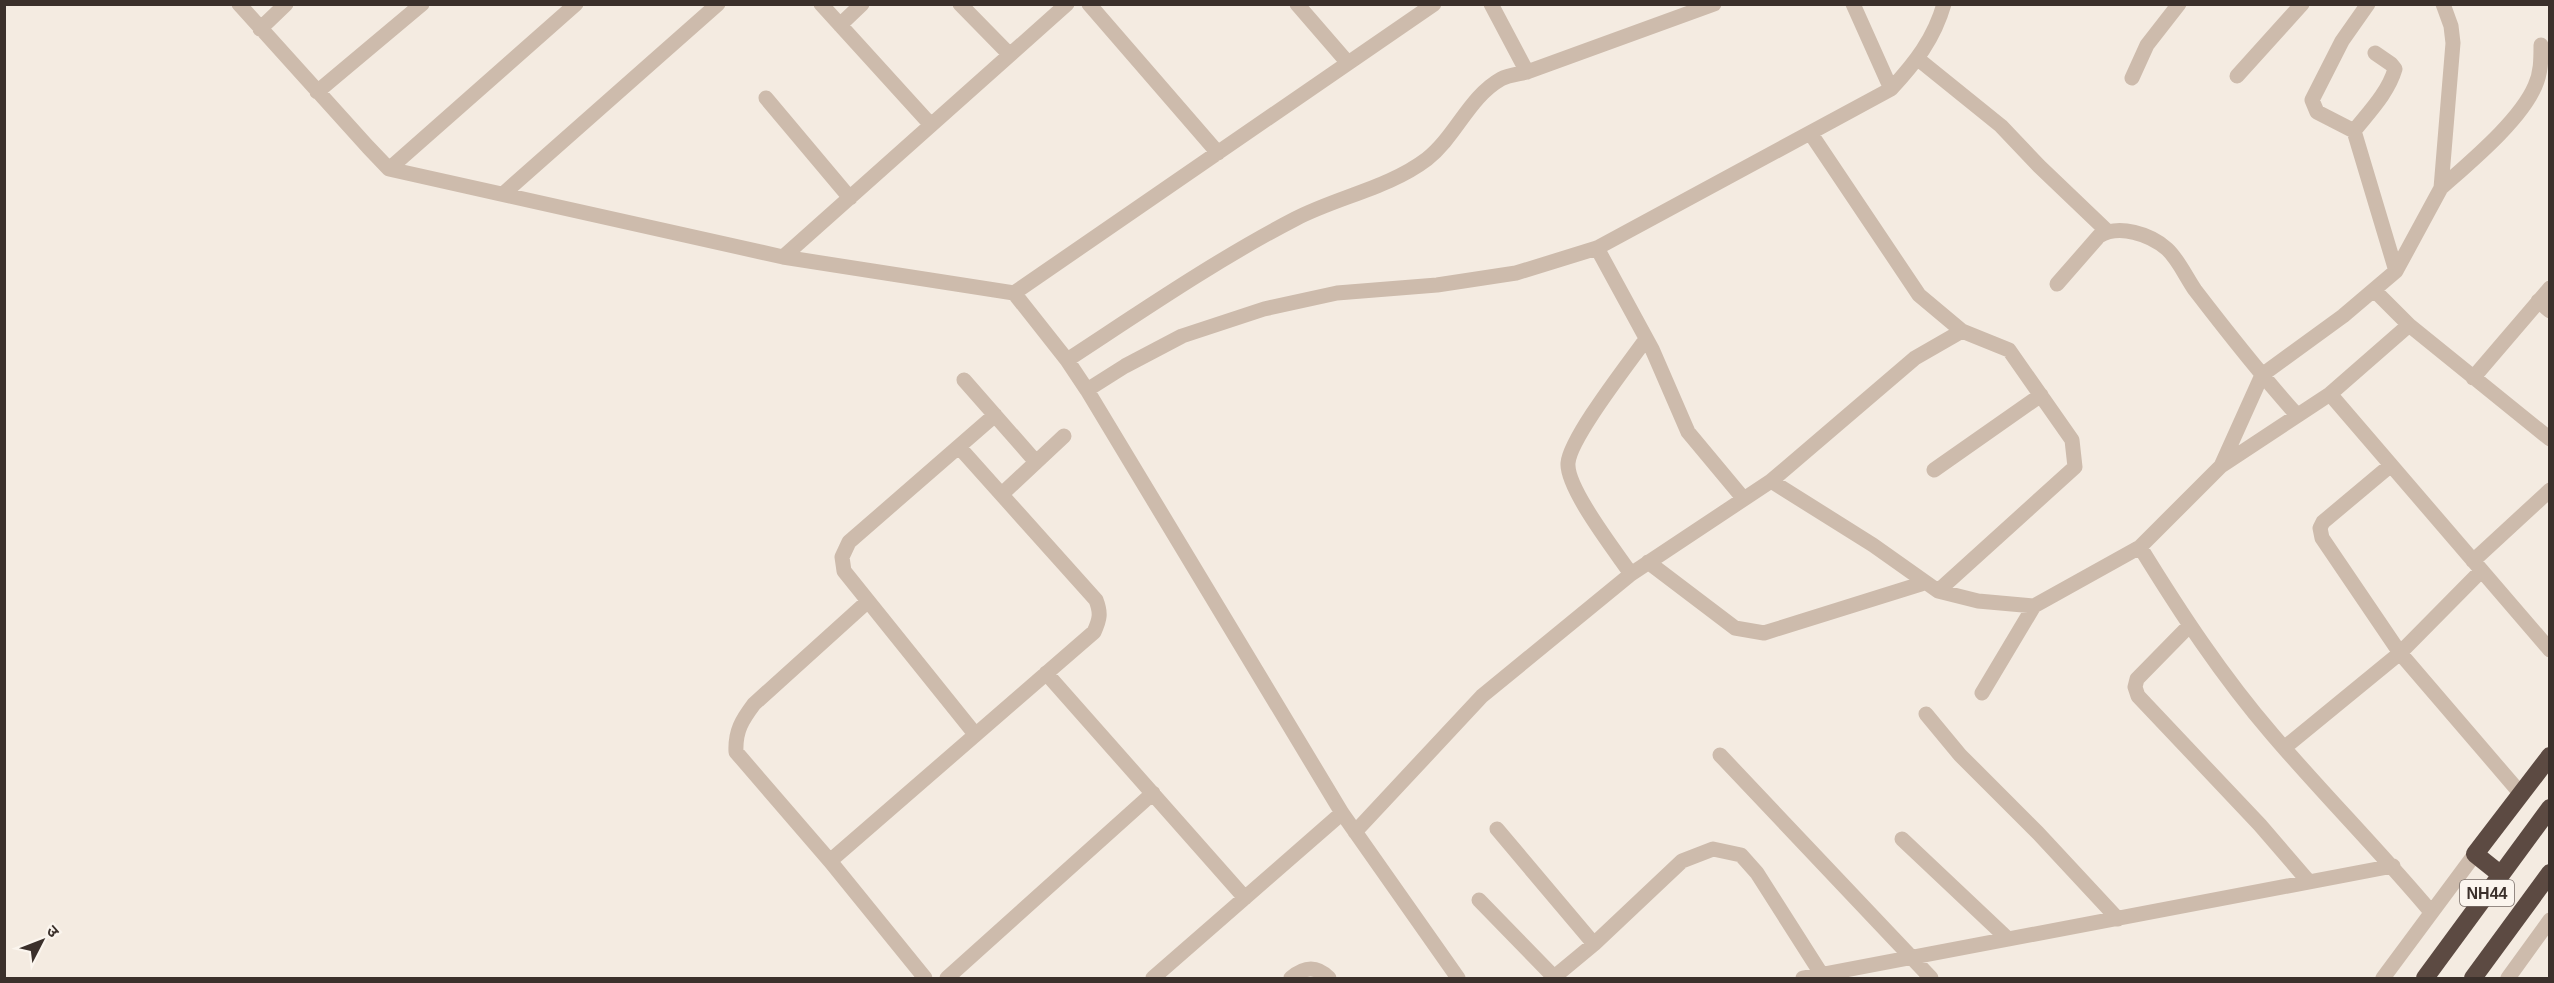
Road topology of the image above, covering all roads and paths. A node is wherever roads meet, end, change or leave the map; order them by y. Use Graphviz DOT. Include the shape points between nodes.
graph roads {
  1 [pos="238,4"];
  2 [pos="286,4"];
  3 [pos="422,4"];
  4 [pos="576,4"];
  5 [pos="718,4"];
  6 [pos="821,4"];
  7 [pos="862,4"];
  8 [pos="960,4"];
  9 [pos="1067,4"];
  10 [pos="1089,4"];
  11 [pos="1297,4"];
  12 [pos="1491,4"];
  13 [pos="1714,4"];
  14 [pos="1853,4"];
  15 [pos="1944,4"];
  16 [pos="2179,4"];
  17 [pos="2302,4"];
  18 [pos="2368,4"];
  19 [pos="2443,4"];
  20 [pos="1434,5"];
  21 [pos="840,25"];
  22 [pos="260,29"];
  23 [pos="2541,45"];
  24 [pos="2375,53"];
  25 [pos="1010,55"];
  26 [pos="1918,58"];
  27 [pos="1348,63"];
  28 [pos="1527,72"];
  29 [pos="2237,76"];
  30 [pos="2132,78"];
  31 [pos="1890,89"];
  32 [pos="317,92"];
  33 [pos="766,98"];
  34 [pos="932,125"];
  35 [pos="2354,131"];
  36 [pos="1811,134"];
  37 [pos="1218,153"];
  38 [pos="390,168"];
  39 [pos="2441,188"];
  40 [pos="503,194"];
  41 [pos="850,198"];
  42 [pos="2107,231"];
  43 [pos="1598,248"];
  44 [pos="783,257"];
  45 [pos="2396,271"];
  46 [pos="2057,284"];
  47 [pos="2550,288"];
  48 [pos="2374,290"];
  49 [pos="1014,293"];
  50 [pos="2544,306"];
  51 [pos="2409,325"];
  52 [pos="1962,331"];
  53 [pos="1646,339"];
  54 [pos="1067,360"];
  55 [pos="2262,375"];
  56 [pos="2473,378"];
  57 [pos="964,380"];
  58 [pos="1087,390"];
  59 [pos="2041,394"];
  60 [pos="2330,394"];
  61 [pos="995,415"];
  62 [pos="2297,415"];
  63 [pos="1064,436"];
  64 [pos="2550,439"];
  65 [pos="959,447"];
  66 [pos="1036,462"];
  67 [pos="2391,465"];
  68 [pos="2222,466"];
  69 [pos="1934,470"];
  70 [pos="1771,481"];
  71 [pos="2550,490"];
  72 [pos="1002,494"];
  73 [pos="1743,498"];
  74 [pos="2140,547"];
  75 [pos="1648,562"];
  76 [pos="2477,566"];
  77 [pos="1631,574"];
  78 [pos="1924,583"];
  79 [pos="1938,591"];
  80 [pos="867,602"];
  81 [pos="2034,606"];
  82 [pos="2189,626"];
  83 [pos="2550,650"];
  84 [pos="2400,653"];
  85 [pos="1046,673"];
  86 [pos="1982,693"];
  87 [pos="1926,714"];
  88 [pos="975,734"];
  89 [pos="2284,748"];
  90 [pos="1720,756"];
  91 [pos="2550,756"];
  92 [pos="1153,793"];
  93 [pos="2521,795"];
  94 [pos="2550,808"];
  95 [pos="1342,813"];
  96 [pos="1497,829"];
  97 [pos="1355,832"];
  98 [pos="1902,839"];
  99 [pos="2475,854"];
  100 [pos="830,861"];
  101 [pos="2392,866"];
  102 [pos="2550,873"];
  103 [pos="2500,874"];
  104 [pos="2309,882"];
  105 [pos="2543,895"];
  106 [pos="1245,898"];
  107 [pos="1479,900"];
  108 [pos="2431,912"];
  109 [pos="2118,919"];
  110 [pos="2550,920"];
  111 [pos="2008,939"];
  112 [pos="1594,944"];
  113 [pos="1913,957"];
  114 [pos="1822,975"];
  115 [pos="926,978"];
  116 [pos="947,978"];
  117 [pos="1153,978"];
  118 [pos="1291,978"];
  119 [pos="1329,978"];
  120 [pos="1458,978"];
  121 [pos="1554,978"];
  122 [pos="1803,978"];
  123 [pos="1931,978"];
  124 [pos="2383,978"];
  125 [pos="2426,978"];
  126 [pos="2473,978"];
  127 [pos="2508,978"];
  1 -- 22 [label="street"];
  2 -- 22 [label="street"];
  3 -- 32 [label="street"];
  4 -- 38 [label="street"];
  5 -- 40 [label="street"];
  6 -- 21 [label="street"];
  7 -- 21 [label="street"];
  8 -- 25 [label="street"];
  9 -- 25 [label="street"];
  10 -- 37 [label="street"];
  11 -- 27 [label="street"];
  12 -- 28 [label="street"];
  13 -- 28 [label="street"];
  14 -- 31 [label="street"];
  15 -- 26 [label="street" via="1938,24"];
  16 -- 30 [label="street" via="2147,45"];
  17 -- 29 [label="street"];
  18 -- 35 [label="street" via="2342,41 2312,100 2317,112"];
  19 -- 39 [label="street" via="2453,43"];
  20 -- 27 [label="street"];
  21 -- 34 [label="street"];
  22 -- 32 [label="street"];
  23 -- 39 [label="street" via="2541,69 2535,88 2502,131"];
  24 -- 35 [label="street" via="2395,69 2377,103"];
  25 -- 34 [label="street"];
  26 -- 31 [label="street"];
  26 -- 42 [label="street" via="2001,126"];
  27 -- 37 [label="street"];
  28 -- 54 [label="street" via="1502,79 1481,94 1453,133 1427,159 1242,246"];
  31 -- 36 [label="street"];
  32 -- 38 [label="street"];
  33 -- 41 [label="street"];
  34 -- 41 [label="street"];
  35 -- 45 [label="street"];
  36 -- 43 [label="street"];
  36 -- 52 [label="street" via="1919,295"];
  37 -- 49 [label="street"];
  38 -- 40 [label="street"];
  39 -- 45 [label="street"];
  40 -- 44 [label="street"];
  41 -- 44 [label="street"];
  42 -- 46 [label="street"];
  42 -- 55 [label="street" via="2151,237 2168,250"];
  43 -- 53 [label="street"];
  43 -- 58 [label="street" via="1516,273 1437,285 1337,293 1264,309 1182,336"];
  44 -- 49 [label="street"];
  45 -- 48 [label="street"];
  47 -- 50 [label="street"];
  48 -- 51 [label="street"];
  48 -- 55 [label="street"];
  49 -- 54 [label="street"];
  50 -- 56 [label="street"];
  51 -- 56 [label="street"];
  51 -- 60 [label="street"];
  52 -- 59 [label="street" via="2009,350"];
  52 -- 70 [label="street" via="1915,358"];
  53 -- 73 [label="street" via="1688,432"];
  53 -- 77 [label="street" via="1574,442 1568,464 1576,489"];
  54 -- 58 [label="street"];
  55 -- 62 [label="street"];
  55 -- 68 [label="street"];
  56 -- 64 [label="street"];
  57 -- 61 [label="street"];
  58 -- 95 [label="street"];
  59 -- 69 [label="street"];
  59 -- 79 [label="street" via="2072,440 2075,467"];
  60 -- 62 [label="street"];
  60 -- 67 [label="street"];
  61 -- 65 [label="street"];
  61 -- 66 [label="street"];
  62 -- 68 [label="street"];
  63 -- 66 [label="street"];
  65 -- 72 [label="street"];
  65 -- 80 [label="street" via="849,542 842,557 844,571"];
  66 -- 72 [label="street"];
  67 -- 76 [label="street"];
  67 -- 84 [label="street" via="2320,528 2326,546"];
  68 -- 74 [label="street"];
  70 -- 73 [label="street"];
  70 -- 78 [label="street" via="1873,545"];
  71 -- 76 [label="street"];
  72 -- 85 [label="street" via="1096,600 1101,612 1094,632"];
  73 -- 75 [label="street"];
  74 -- 81 [label="street"];
  74 -- 82 [label="street"];
  75 -- 77 [label="street"];
  75 -- 78 [label="street" via="1726,623 1749,632 1764,633"];
  76 -- 83 [label="street"];
  76 -- 84 [label="street"];
  77 -- 97 [label="street" via="1482,696"];
  78 -- 79 [label="street"];
  79 -- 81 [label="street" via="1978,601"];
  80 -- 88 [label="street"];
  80 -- 100 [label="street" via="754,704 739,724 735,737 736,752"];
  81 -- 86 [label="street"];
  82 -- 89 [label="street"];
  82 -- 104 [label="street" via="2137,679 2138,696"];
  84 -- 89 [label="street"];
  84 -- 93 [label="street"];
  85 -- 88 [label="street"];
  85 -- 92 [label="street"];
  87 -- 109 [label="street"];
  88 -- 100 [label="street"];
  89 -- 101 [label="street"];
  90 -- 113 [label="street"];
  91 -- 93 [label="highway"];
  92 -- 106 [label="street"];
  92 -- 116 [label="street"];
  93 -- 99 [label="highway"];
  94 -- 103 [label="highway, NH44"];
  95 -- 97 [label="street"];
  95 -- 106 [label="street"];
  96 -- 112 [label="street"];
  97 -- 120 [label="street"];
  98 -- 111 [label="street"];
  99 -- 103 [label="highway"];
  99 -- 108 [label="street"];
  100 -- 115 [label="street"];
  101 -- 104 [label="street"];
  101 -- 108 [label="street"];
  102 -- 105 [label="highway, NH44"];
  103 -- 125 [label="highway, NH44"];
  104 -- 109 [label="street"];
  105 -- 126 [label="highway, NH44"];
  106 -- 117 [label="street"];
  107 -- 121 [label="street"];
  108 -- 124 [label="street"];
  109 -- 111 [label="street"];
  110 -- 127 [label="street"];
  111 -- 113 [label="street"];
  112 -- 114 [label="street" via="1682,861 1713,849 1741,855 1757,873"];
  112 -- 121 [label="street"];
  113 -- 114 [label="street"];
  113 -- 123 [label="street"];
  114 -- 122 [label="street"];
  118 -- 119 [label="street" via="1312,968"];
}
